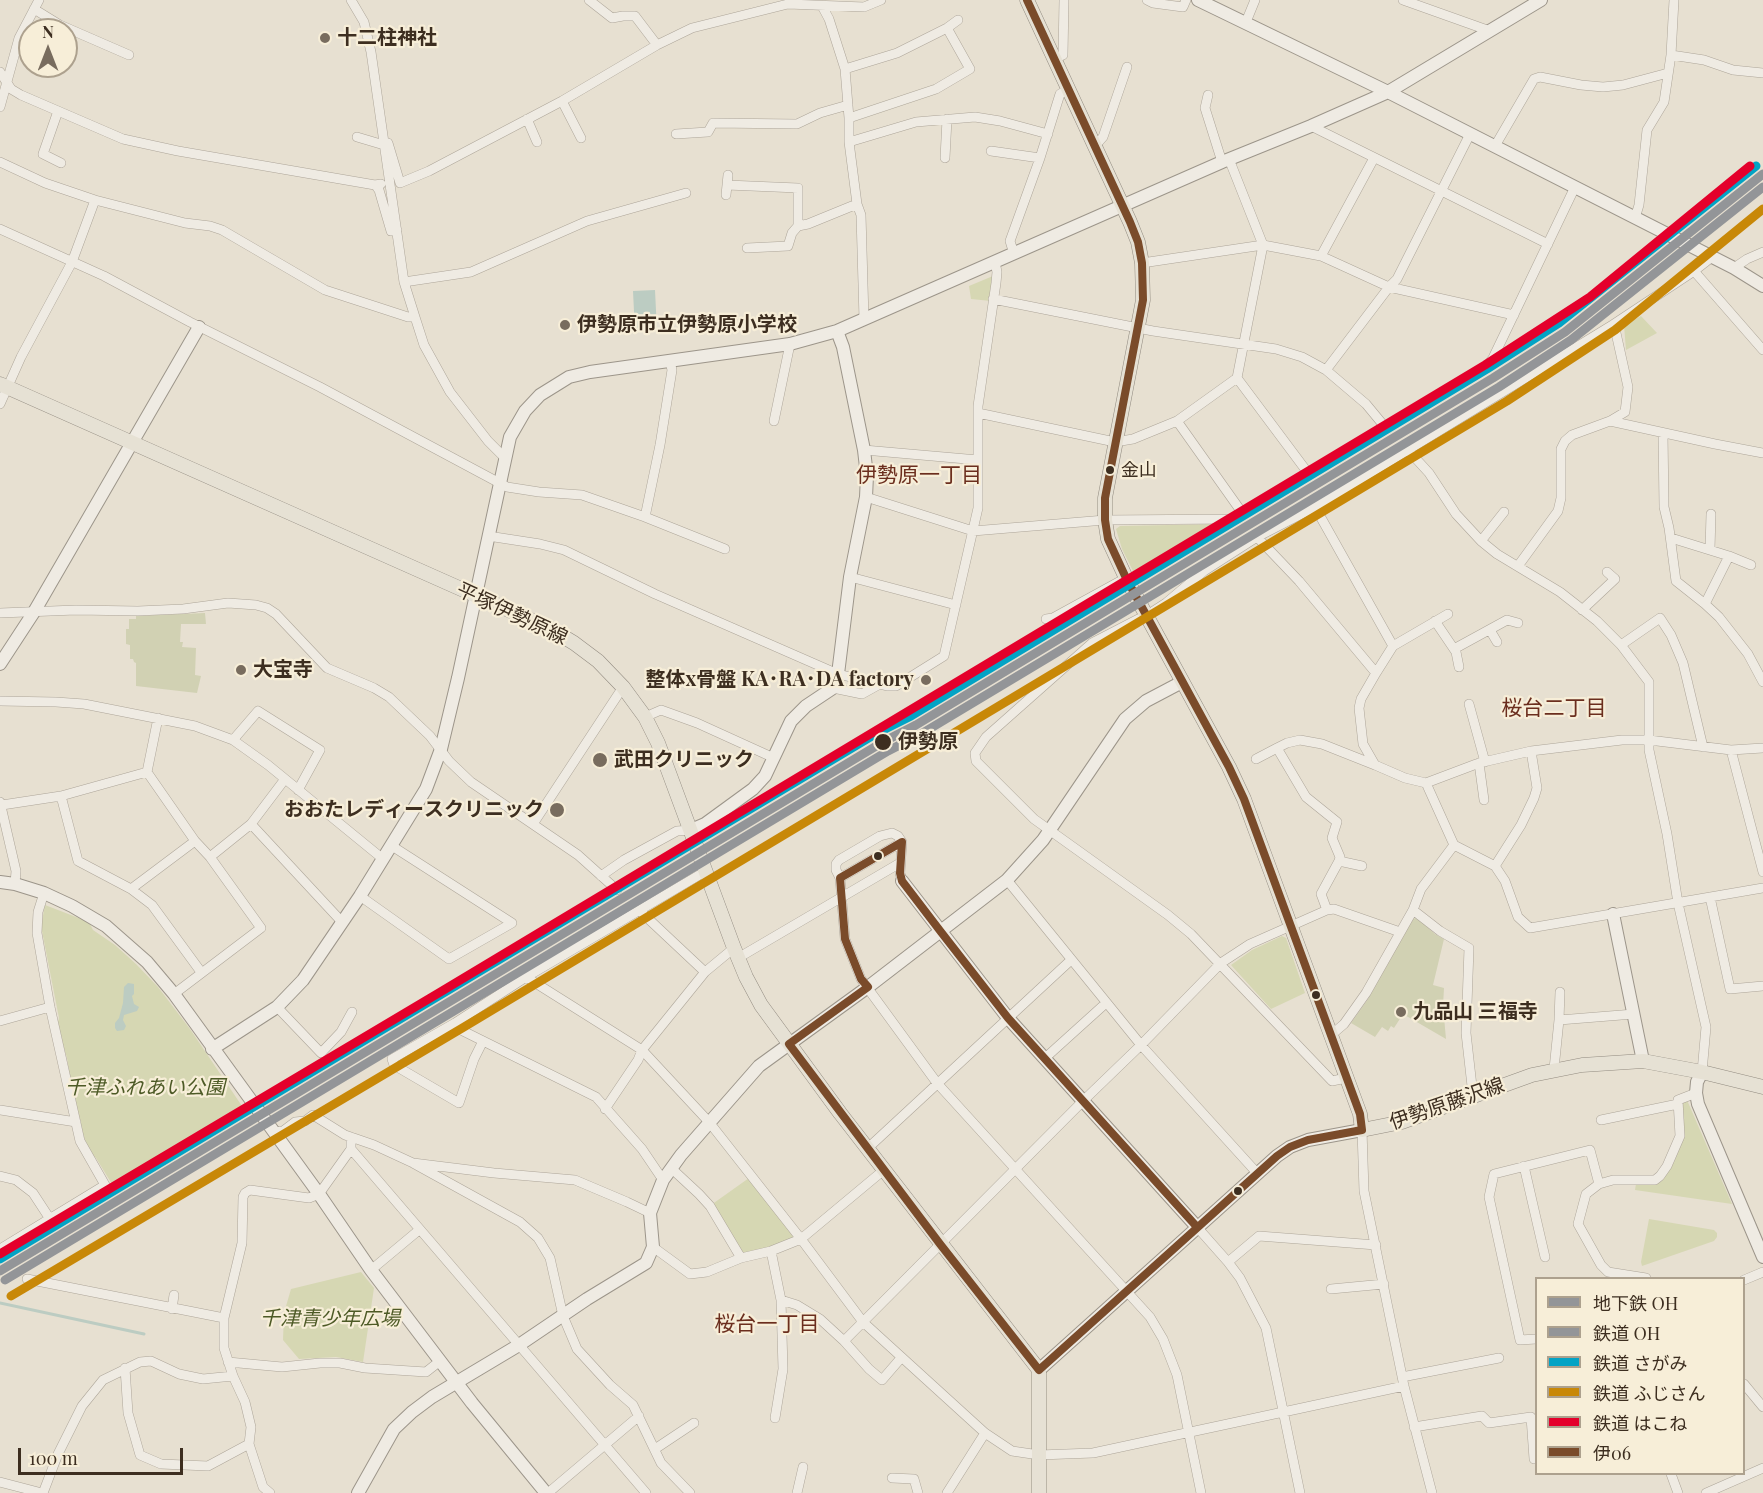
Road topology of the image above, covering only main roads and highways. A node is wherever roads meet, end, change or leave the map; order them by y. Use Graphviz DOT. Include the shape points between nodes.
graph roads {
  1 [pos="1027,0"];
  2 [pos="3,386"];
  3 [pos="1763,1087"];
  4 [pos="1039,1493"];
  1 -- 3 [label="main road, 伊勢原藤沢線" via="1138,242 1142,263 1143,300 1104,498 1108,539 1244,799 1360,1114 1362,1130 1402,1122 1554,1069 1604,1062 1643,1061"];
  2 -- 4 [label="main road, 平塚伊勢原線" via="549,628 598,661 623,687 658,743 736,953 761,1005 1039,1370"];
}
